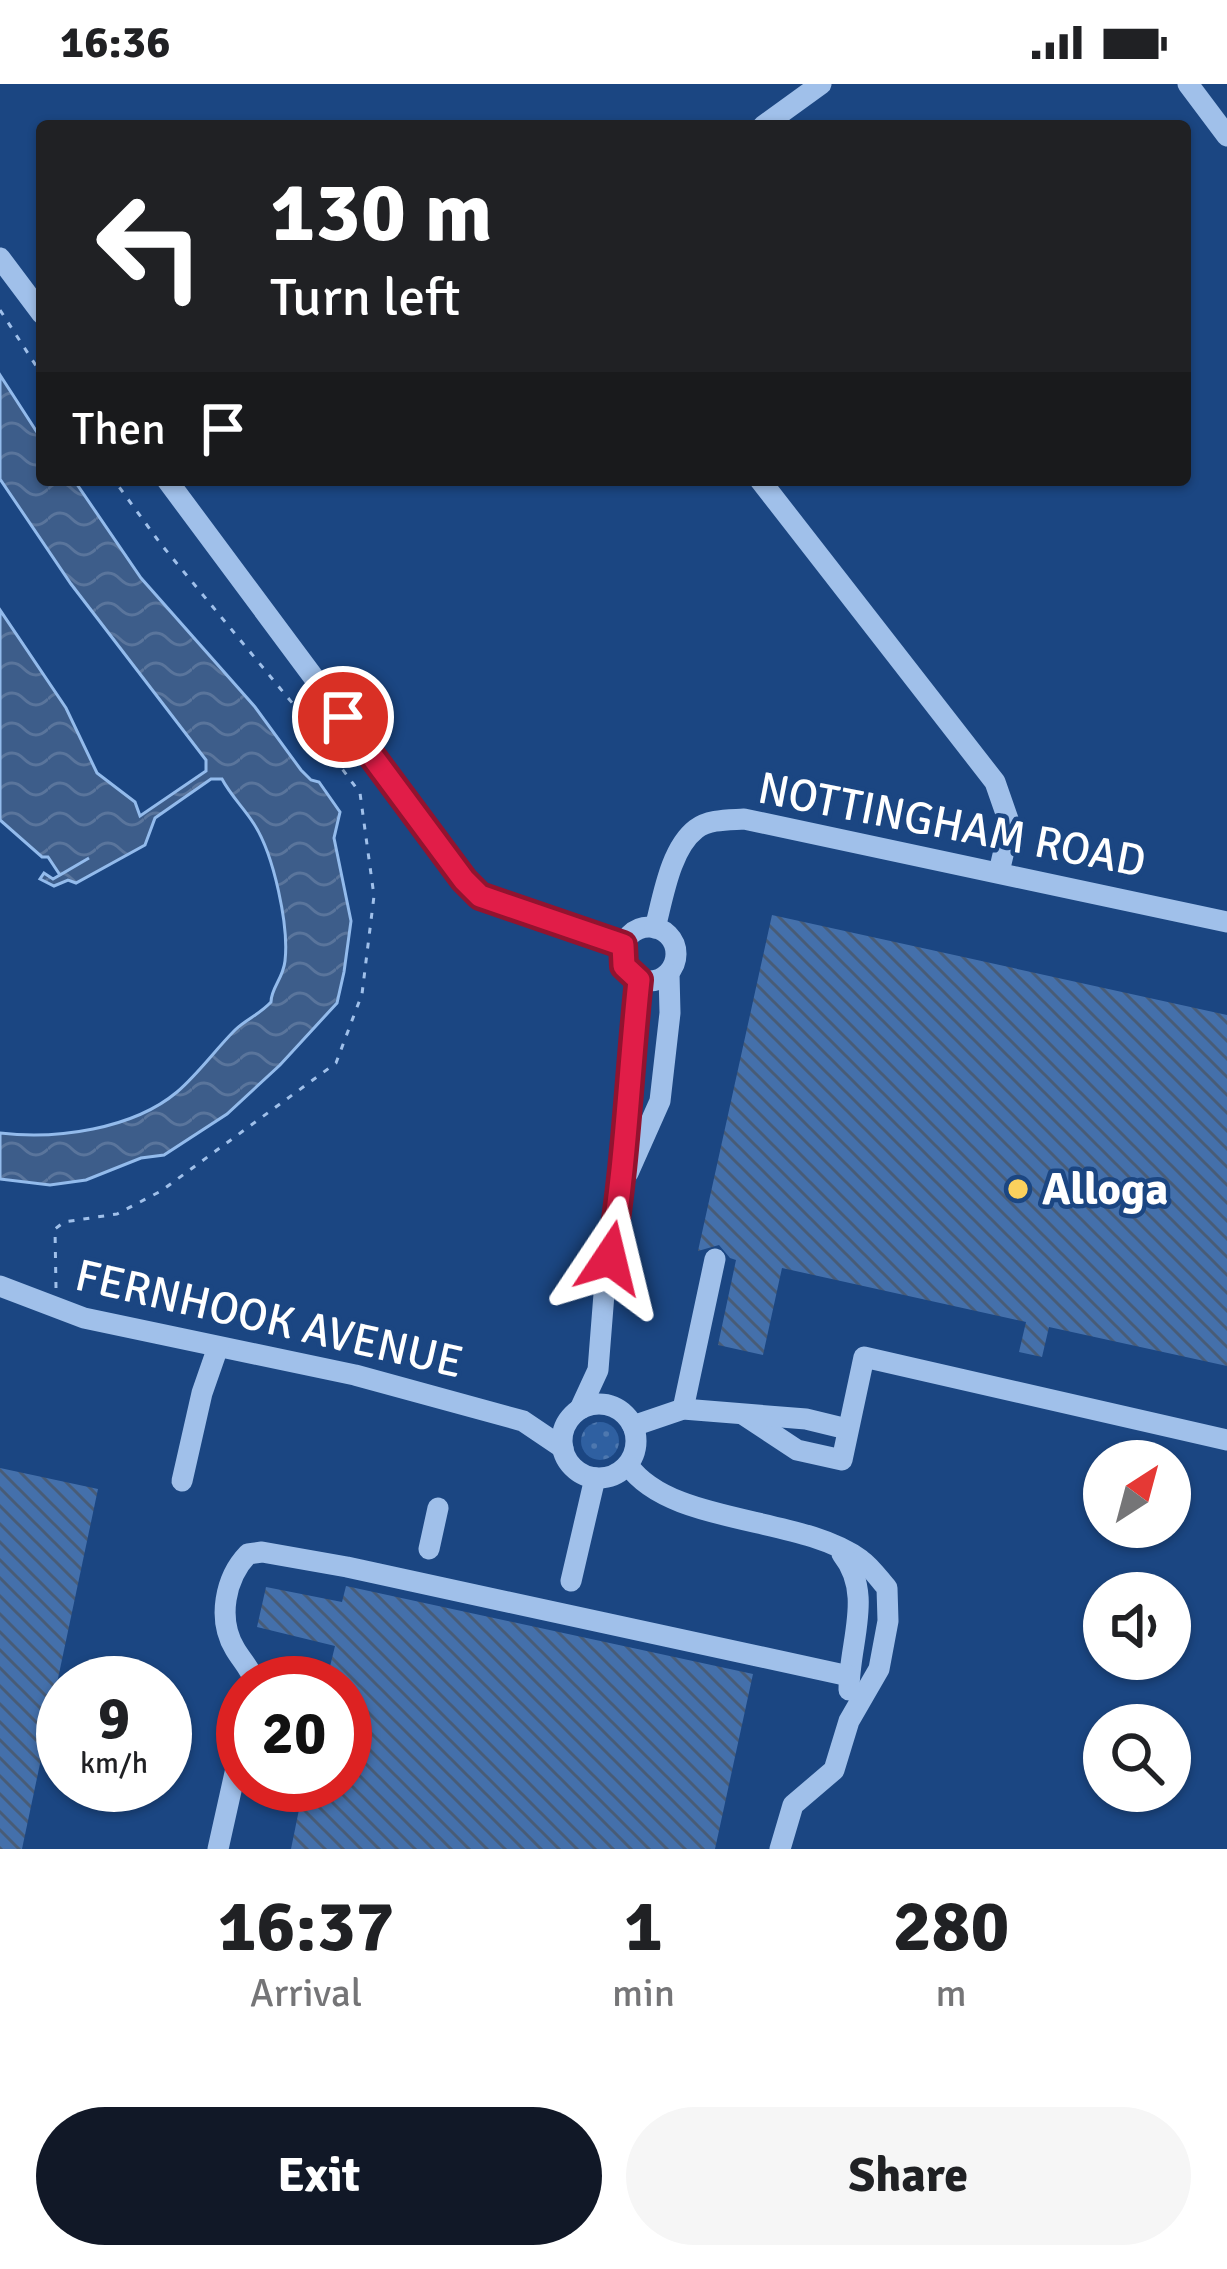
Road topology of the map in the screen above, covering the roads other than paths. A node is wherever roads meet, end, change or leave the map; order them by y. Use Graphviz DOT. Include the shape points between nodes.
graph roads {
  1 [pos="821,84"];
  2 [pos="1188,84"];
  3 [pos="771,120"];
  4 [pos="1227,136"];
  5 [pos="0,258"];
  6 [pos="36,306"];
  7 [pos="171,486"];
  8 [pos="765,486"];
  9 [pos="999,872"];
  10 [pos="1227,922"];
  11 [pos="655,928"];
  12 [pos="623,945"];
  13 [pos="669,974"];
  14 [pos="639,980"];
  15 [pos="623,1185"];
  16 [pos="715,1259"];
  17 [pos="0,1286"];
  18 [pos="218,1347"];
  19 [pos="598,1370"];
  20 [pos="612,1406"];
  21 [pos="683,1409"];
  22 [pos="577,1412"];
  23 [pos="744,1415"];
  24 [pos="523,1421"];
  25 [pos="633,1426"];
  26 [pos="848,1429"];
  27 [pos="1227,1440"];
  28 [pos="563,1448"];
  29 [pos="628,1465"];
  30 [pos="595,1478"];
  31 [pos="182,1481"];
  32 [pos="438,1508"];
  33 [pos="838,1548"];
  34 [pos="429,1549"];
  35 [pos="571,1581"];
  36 [pos="241,1656"];
  37 [pos="849,1676"];
  38 [pos="849,1720"];
  39 [pos="226,1812"];
  40 [pos="218,1849"];
  41 [pos="780,1849"];
  1 -- 3 [label="street"];
  2 -- 4 [label="street"];
  5 -- 6 [label="street"];
  7 -- 12 [label="street" via="464,880 496,904"];
  8 -- 9 [label="street" via="995,782 1010,825"];
  9 -- 10 [label="street, NOTTINGHAM ROAD"];
  9 -- 11 [label="street, NOTTINGHAM ROAD" via="744,819 717,821 696,829 680,852"];
  11 -- 12 [label="street" via="636,930"];
  11 -- 13 [label="street" via="676,946"];
  12 -- 14 [label="street" via="624,966"];
  13 -- 14 [label="street"];
  13 -- 15 [label="street" via="659,1101"];
  14 -- 15 [label="street"];
  15 -- 19 [label="street"];
  16 -- 21 [label="street"];
  17 -- 18 [label="street, FERNHOOK AVENUE" via="59,1310"];
  18 -- 24 [label="street, FERNHOOK AVENUE"];
  18 -- 31 [label="street"];
  19 -- 20 [label="street"];
  19 -- 22 [label="street"];
  20 -- 22 [label="street"];
  20 -- 25 [label="street"];
  21 -- 23 [label="street"];
  21 -- 25 [label="street"];
  22 -- 24 [label="street, FERNHOOK AVENUE"];
  22 -- 28 [label="street"];
  23 -- 26 [label="street"];
  23 -- 26 [label="street" via="797,1450 842,1460"];
  24 -- 28 [label="street, FERNHOOK AVENUE"];
  25 -- 29 [label="street" via="637,1442"];
  26 -- 27 [label="street" via="864,1357"];
  28 -- 30 [label="street" via="574,1468"];
  29 -- 30 [label="street"];
  29 -- 33 [label="street" via="671,1498"];
  30 -- 35 [label="street"];
  32 -- 34 [label="street"];
  33 -- 37 [label="street" via="856,1572 860,1609"];
  33 -- 38 [label="street" via="861,1559 887,1588 879,1670"];
  36 -- 37 [label="street" via="226,1620 228,1586 248,1555 262,1552"];
  37 -- 38 [label="street"];
  38 -- 41 [label="street" via="834,1770 793,1805"];
  39 -- 40 [label="street"];
}
